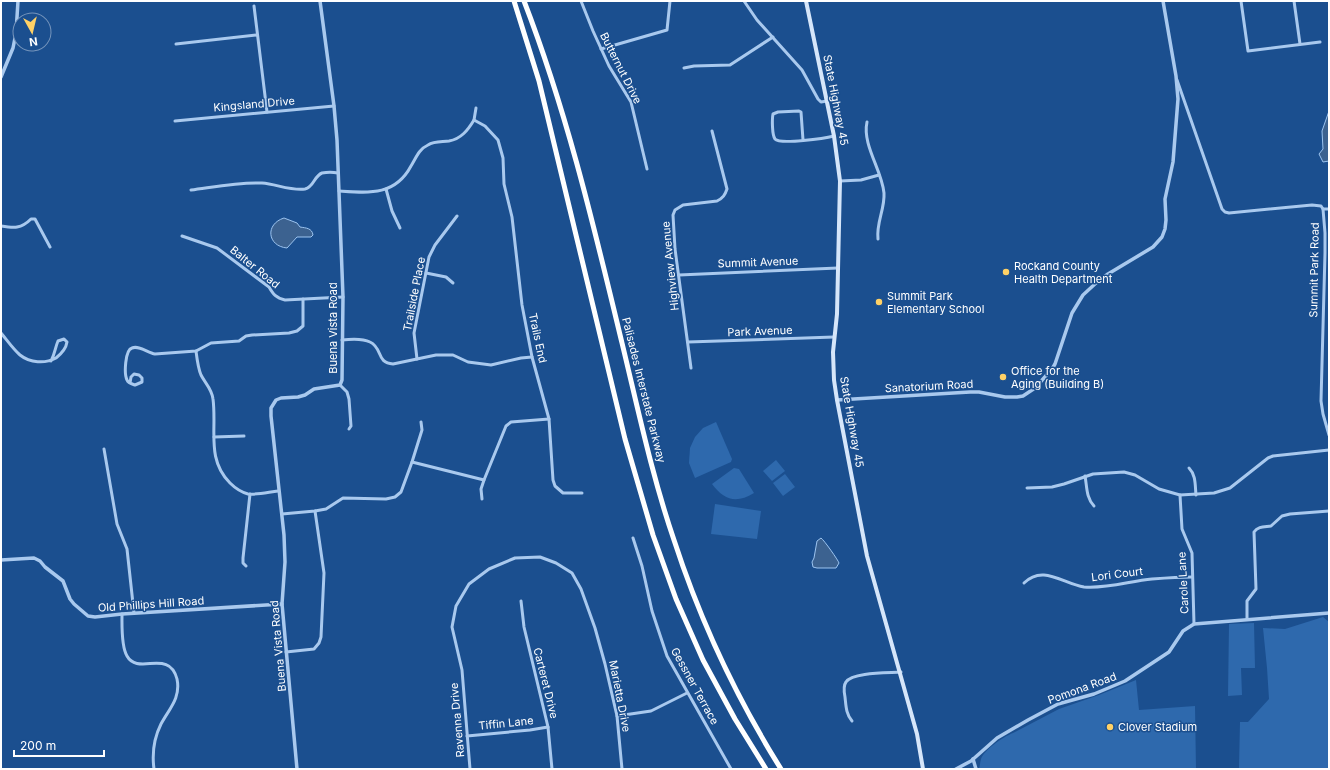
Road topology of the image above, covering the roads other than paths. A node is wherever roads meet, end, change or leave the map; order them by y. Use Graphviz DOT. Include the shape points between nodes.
graph roads {
  1 [pos="18,1"];
  2 [pos="320,1"];
  3 [pos="514,1"];
  4 [pos="524,1"];
  5 [pos="581,1"];
  6 [pos="670,1"];
  7 [pos="744,1"];
  8 [pos="806,1"];
  9 [pos="1163,1"];
  10 [pos="1242,1"];
  11 [pos="1294,1"];
  12 [pos="254,6"];
  13 [pos="256,36"];
  14 [pos="773,37"];
  15 [pos="1320,42"];
  16 [pos="176,44"];
  17 [pos="1300,44"];
  18 [pos="601,49"];
  19 [pos="684,68"];
  20 [pos="1176,76"];
  21 [pos="1,77"];
  22 [pos="827,101"];
  23 [pos="334,106"];
  24 [pos="476,108"];
  25 [pos="267,112"];
  26 [pos="474,120"];
  27 [pos="175,121"];
  28 [pos="867,122"];
  29 [pos="712,131"];
  30 [pos="834,136"];
  31 [pos="802,140"];
  32 [pos="647,169"];
  33 [pos="338,172"];
  34 [pos="879,174"];
  35 [pos="840,181"];
  36 [pos="191,190"];
  37 [pos="386,190"];
  38 [pos="339,191"];
  39 [pos="1329,208"];
  40 [pos="1323,209"];
  41 [pos="457,216"];
  42 [pos="1,226"];
  43 [pos="400,228"];
  44 [pos="182,236"];
  45 [pos="878,239"];
  46 [pos="50,247"];
  47 [pos="838,268"];
  48 [pos="426,273"];
  49 [pos="679,274"];
  50 [pos="453,283"];
  51 [pos="343,297"];
  52 [pos="303,299"];
  53 [pos="1,333"];
  54 [pos="834,337"];
  55 [pos="342,340"];
  56 [pos="688,342"];
  57 [pos="196,351"];
  58 [pos="532,357"];
  59 [pos="417,359"];
  60 [pos="51,360"];
  61 [pos="691,368"];
  62 [pos="130,383"];
  63 [pos="340,385"];
  64 [pos="837,400"];
  65 [pos="548,419"];
  66 [pos="421,422"];
  67 [pos="349,429"];
  68 [pos="1329,435"];
  69 [pos="244,436"];
  70 [pos="214,437"];
  71 [pos="104,449"];
  72 [pos="1329,450"];
  73 [pos="412,462"];
  74 [pos="1189,468"];
  75 [pos="1085,476"];
  76 [pos="484,480"];
  77 [pos="1027,488"];
  78 [pos="278,491"];
  79 [pos="582,493"];
  80 [pos="250,494"];
  81 [pos="1180,495"];
  82 [pos="1196,495"];
  83 [pos="482,499"];
  84 [pos="1094,506"];
  85 [pos="315,511"];
  86 [pos="1329,511"];
  87 [pos="282,514"];
  88 [pos="633,538"];
  89 [pos="1,560"];
  90 [pos="246,566"];
  91 [pos="1192,577"];
  92 [pos="1024,584"];
  93 [pos="521,601"];
  94 [pos="282,604"];
  95 [pos="134,613"];
  96 [pos="1329,613"];
  97 [pos="122,614"];
  98 [pos="1247,619"];
  99 [pos="1194,624"];
  100 [pos="286,652"];
  101 [pos="462,670"];
  102 [pos="901,672"];
  103 [pos="687,693"];
  104 [pos="617,716"];
  105 [pos="852,721"];
  106 [pos="548,727"];
  107 [pos="467,736"];
  108 [pos="973,759"];
  109 [pos="154,769"];
  110 [pos="297,769"];
  111 [pos="470,769"];
  112 [pos="552,769"];
  113 [pos="622,769"];
  114 [pos="731,769"];
  115 [pos="766,769"];
  116 [pos="781,769"];
  117 [pos="923,769"];
  118 [pos="956,769"];
  119 [pos="976,769"];
  1 -- 21 [label="street" via="13,48"];
  2 -- 23 [label="street, Buena Vista Road"];
  3 -- 115 [label="highway" via="539,81 627,450 652,535 703,660"];
  4 -- 116 [label="highway, Palisades Interstate Parkway" via="574,150 651,465 677,550 723,664"];
  5 -- 18 [label="street, Butternut Drive"];
  6 -- 18 [label="street" via="667,30"];
  7 -- 14 [label="street" via="754,17"];
  8 -- 22 [label="main road, State Highway 45"];
  9 -- 20 [label="street, Summit Park Road"];
  10 -- 17 [label="street" via="1248,51"];
  11 -- 17 [label="street"];
  12 -- 13 [label="street"];
  13 -- 16 [label="street"];
  13 -- 25 [label="street"];
  14 -- 19 [label="street" via="730,65"];
  14 -- 22 [label="street" via="802,70 820,102"];
  15 -- 17 [label="street"];
  18 -- 32 [label="street, Butternut Drive" via="619,85 631,102"];
  20 -- 40 [label="street, Summit Park Road" via="1225,212 1312,205 1321,206"];
  20 -- 64 [label="street, Sanatorium Road" via="1178,99 1174,162 1165,199 1166,229 1153,247 1103,278 1083,295 1072,313 1052,369 1035,388 1016,398 970,392"];
  22 -- 30 [label="main road, State Highway 45"];
  23 -- 25 [label="street, Kingsland Drive"];
  23 -- 33 [label="street, Buena Vista Road"];
  24 -- 26 [label="street"];
  25 -- 27 [label="street, Kingsland Drive"];
  26 -- 37 [label="street" via="460,137 428,145 418,153 402,180"];
  26 -- 58 [label="street, Trails End" via="485,126 498,140 504,162 504,184 512,217 522,305"];
  28 -- 34 [label="street" via="866,137"];
  29 -- 49 [label="street, Highview Avenue" via="727,189 717,201 683,205 675,210 673,221"];
  30 -- 31 [label="street"];
  30 -- 35 [label="main road, State Highway 45"];
  31 -- 31 [label="street" via="776,140 773,114 801,112"];
  33 -- 36 [label="street" via="320,174 307,189 262,183"];
  33 -- 38 [label="street, Buena Vista Road"];
  34 -- 35 [label="street" via="861,180"];
  34 -- 45 [label="street" via="884,193"];
  35 -- 47 [label="main road, State Highway 45"];
  37 -- 38 [label="street"];
  37 -- 43 [label="street"];
  38 -- 51 [label="street, Buena Vista Road"];
  39 -- 40 [label="street"];
  40 -- 68 [label="street, Summit Park Road" via="1325,253 1320,384 1323,414"];
  41 -- 48 [label="street, Trailside Place" via="435,245 429,257"];
  42 -- 46 [label="street" via="17,228 35,219"];
  44 -- 52 [label="street, Balter Road" via="217,248 269,287 275,296 285,300"];
  47 -- 49 [label="street, Summit Avenue"];
  47 -- 54 [label="main road, State Highway 45"];
  48 -- 50 [label="street" via="446,277"];
  48 -- 59 [label="street, Trailside Place" via="414,333"];
  49 -- 56 [label="street, Highview Avenue"];
  51 -- 52 [label="street, Balter Road"];
  51 -- 55 [label="street, Buena Vista Road"];
  52 -- 57 [label="street" via="303,326 297,331 246,336 239,342 211,344"];
  53 -- 60 [label="street" via="20,355 39,362"];
  54 -- 56 [label="street, Park Avenue"];
  54 -- 64 [label="main road, State Highway 45" via="833,366"];
  55 -- 59 [label="street" via="358,339 372,343 377,347 383,361 388,364"];
  55 -- 63 [label="street, Buena Vista Road"];
  56 -- 61 [label="street, Highview Avenue"];
  57 -- 62 [label="street" via="156,354 132,348 126,356 127,380"];
  57 -- 70 [label="street" via="200,373 213,398"];
  58 -- 59 [label="street" via="491,365 468,362 453,355"];
  58 -- 65 [label="street, Trails End"];
  60 -- 60 [label="street" via="59,356 66,347 64,339 58,341 55,355"];
  63 -- 67 [label="street" via="347,392 349,399"];
  63 -- 78 [label="street, Buena Vista Road" via="322,387 298,397 281,398 276,400 271,408"];
  64 -- 102 [label="main road, State Highway 45" via="867,556"];
  65 -- 76 [label="street" via="510,422 506,426"];
  65 -- 79 [label="street, Trails End" via="555,486 563,493"];
  66 -- 73 [label="street" via="422,430"];
  69 -- 70 [label="street"];
  70 -- 80 [label="street" via="217,463 224,477 234,487"];
  71 -- 95 [label="street" via="117,524 127,548"];
  72 -- 82 [label="street" via="1273,456 1230,488"];
  73 -- 76 [label="street"];
  73 -- 85 [label="street" via="401,492 395,497 343,498 332,507"];
  74 -- 82 [label="street" via="1194,476"];
  75 -- 77 [label="street" via="1052,487"];
  75 -- 81 [label="street" via="1124,472"];
  75 -- 84 [label="street" via="1088,497"];
  76 -- 83 [label="street" via="481,489"];
  78 -- 80 [label="street"];
  78 -- 87 [label="street, Buena Vista Road"];
  80 -- 90 [label="street" via="243,558"];
  81 -- 82 [label="street"];
  81 -- 91 [label="street, Carole Lane" via="1182,529 1192,553"];
  85 -- 87 [label="street"];
  85 -- 100 [label="street" via="324,573 321,637 314,649"];
  86 -- 98 [label="street" via="1290,514 1282,516 1272,526 1256,529 1256,589 1247,602"];
  87 -- 94 [label="street, Buena Vista Road" via="285,548"];
  88 -- 103 [label="street, Gessner Terrace" via="662,642"];
  89 -- 97 [label="street, Old Phillips Hill Road" via="34,558 40,561 63,581 70,599 88,616"];
  91 -- 92 [label="street, Lori Court" via="1086,587 1040,575 1034,576"];
  91 -- 99 [label="street, Carole Lane"];
  93 -- 106 [label="street, Carteret Drive" via="524,628"];
  94 -- 95 [label="street, Old Phillips Hill Road"];
  94 -- 100 [label="street, Buena Vista Road"];
  95 -- 97 [label="street, Old Phillips Hill Road"];
  96 -- 98 [label="street"];
  97 -- 109 [label="street" via="124,649 130,661 135,664 166,664 172,668 178,687 175,701 161,724 155,741"];
  98 -- 99 [label="street"];
  99 -- 108 [label="street, Pomona Road" via="1183,631 1168,652 1125,681 1094,694 1058,704 996,738"];
  100 -- 110 [label="street, Buena Vista Road"];
  101 -- 104 [label="street, Marietta Drive" via="452,627 456,606 469,584 489,569 515,558 540,557 572,573 581,589 595,628"];
  101 -- 107 [label="street, Ravenna Drive"];
  102 -- 105 [label="street" via="855,676 847,680 844,688 847,712"];
  102 -- 117 [label="main road, State Highway 45" via="919,739"];
  103 -- 104 [label="street" via="651,711"];
  103 -- 114 [label="street, Gessner Terrace"];
  104 -- 113 [label="street, Marietta Drive"];
  106 -- 107 [label="street, Tiffin Lane"];
  106 -- 112 [label="street, Carteret Drive"];
  107 -- 111 [label="street, Ravenna Drive"];
  108 -- 118 [label="street, Pomona Road"];
  108 -- 119 [label="street"];
}
